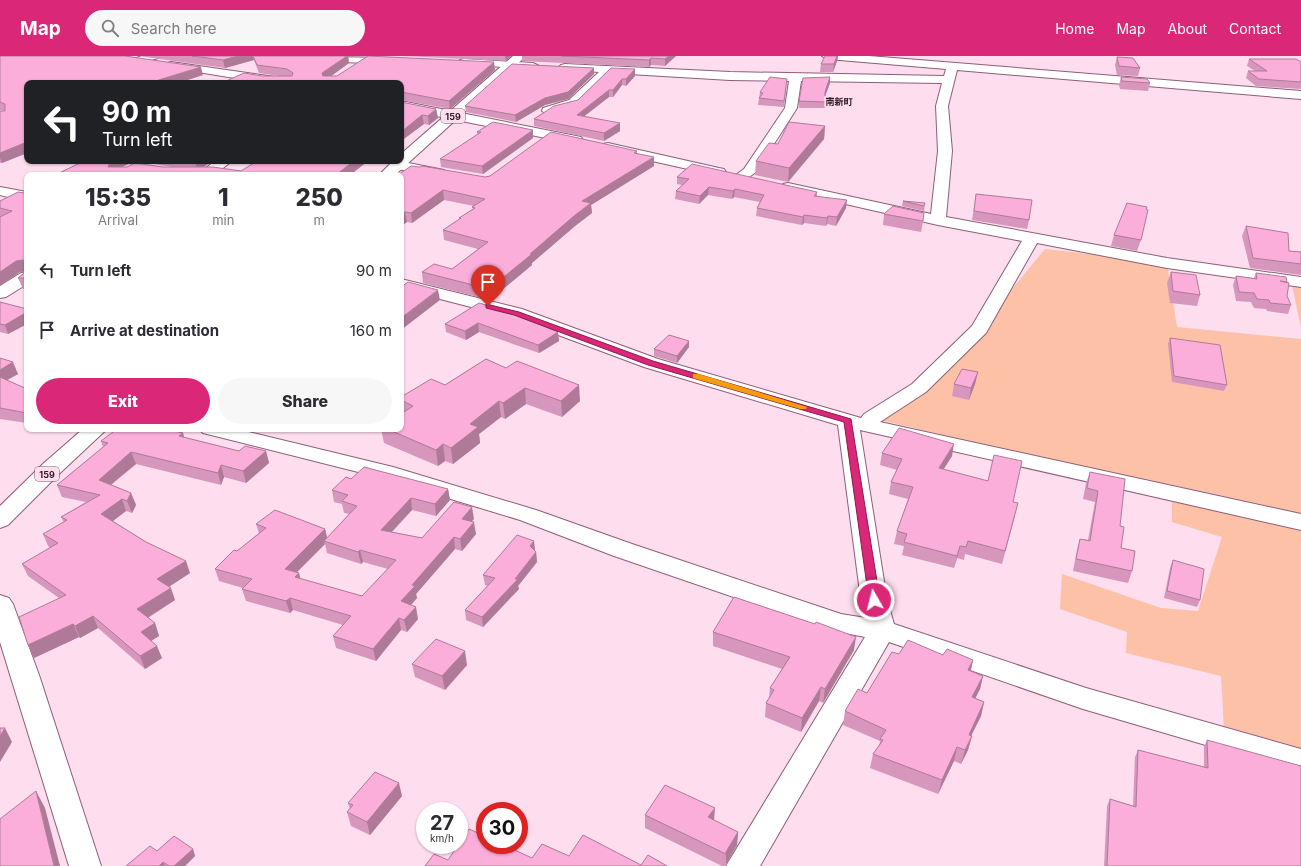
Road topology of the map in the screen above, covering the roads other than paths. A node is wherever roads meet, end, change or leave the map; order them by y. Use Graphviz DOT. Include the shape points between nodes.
graph roads {
  1 [pos="154,56"];
  2 [pos="265,56"];
  3 [pos="520,56"];
  4 [pos="828,56"];
  5 [pos="300,57"];
  6 [pos="369,58"];
  7 [pos="125,59"];
  8 [pos="138,61"];
  9 [pos="404,61"];
  10 [pos="450,62"];
  11 [pos="510,64"];
  12 [pos="608,70"];
  13 [pos="347,72"];
  14 [pos="950,74"];
  15 [pos="260,78"];
  16 [pos="795,78"];
  17 [pos="255,80"];
  18 [pos="271,80"];
  19 [pos="1239,90"];
  20 [pos="1301,95"];
  21 [pos="1301,102"];
  22 [pos="404,107"];
  23 [pos="454,116"];
  24 [pos="518,129"];
  25 [pos="548,135"];
  26 [pos="536,144"];
  27 [pos="404,159"];
  28 [pos="220,164"];
  29 [pos="397,165"];
  30 [pos="208,172"];
  31 [pos="389,172"];
  32 [pos="456,176"];
  33 [pos="740,177"];
  34 [pos="0,192"];
  35 [pos="24,196"];
  36 [pos="938,220"];
  37 [pos="1032,238"];
  38 [pos="24,278"];
  39 [pos="1301,282"];
  40 [pos="404,285"];
  41 [pos="0,293"];
  42 [pos="860,419"];
  43 [pos="93,432"];
  44 [pos="222,432"];
  45 [pos="0,520"];
  46 [pos="1301,522"];
  47 [pos="0,604"];
  48 [pos="883,630"];
  49 [pos="1301,761"];
  50 [pos="85,866"];
  51 [pos="742,866"];
  1 -- 8 [label="main road"];
  2 -- 5 [label="main road"];
  3 -- 11 [label="main road, 159"];
  4 -- 14 [label="main road"];
  5 -- 6 [label="main road"];
  6 -- 9 [label="main road"];
  6 -- 13 [label="main road"];
  7 -- 8 [label="main road"];
  8 -- 15 [label="main road"];
  10 -- 11 [label="main road"];
  11 -- 12 [label="main road"];
  11 -- 23 [label="main road, 159"];
  12 -- 16 [label="main road"];
  12 -- 24 [label="main road" via="573,103 550,109"];
  14 -- 16 [label="main road"];
  14 -- 19 [label="main road"];
  14 -- 36 [label="main road" via="942,106 946,151"];
  15 -- 17 [label="main road"];
  15 -- 18 [label="main road"];
  16 -- 33 [label="main road" via="791,108 749,172"];
  19 -- 20 [label="main road"];
  19 -- 21 [label="main road" via="1249,102"];
  22 -- 23 [label="main road"];
  23 -- 24 [label="main road"];
  23 -- 27 [label="main road, 159"];
  24 -- 25 [label="main road"];
  25 -- 26 [label="main road"];
  25 -- 33 [label="main road"];
  28 -- 30 [label="main road"];
  29 -- 31 [label="main road, 159"];
  29 -- 32 [label="main road"];
  33 -- 36 [label="main road"];
  34 -- 35 [label="main road"];
  36 -- 37 [label="main road"];
  37 -- 39 [label="main road" via="1167,263"];
  37 -- 42 [label="main road" via="979,329 919,388"];
  38 -- 41 [label="main road"];
  40 -- 42 [label="main road" via="516,313 650,363"];
  42 -- 46 [label="main road"];
  42 -- 48 [label="main road" via="874,600"];
  43 -- 45 [label="main road, 159"];
  44 -- 48 [label="main road" via="385,472 528,515 839,623"];
  47 -- 50 [label="main road" via="25,674"];
  48 -- 49 [label="main road" via="1083,698"];
  48 -- 51 [label="main road"];
}
